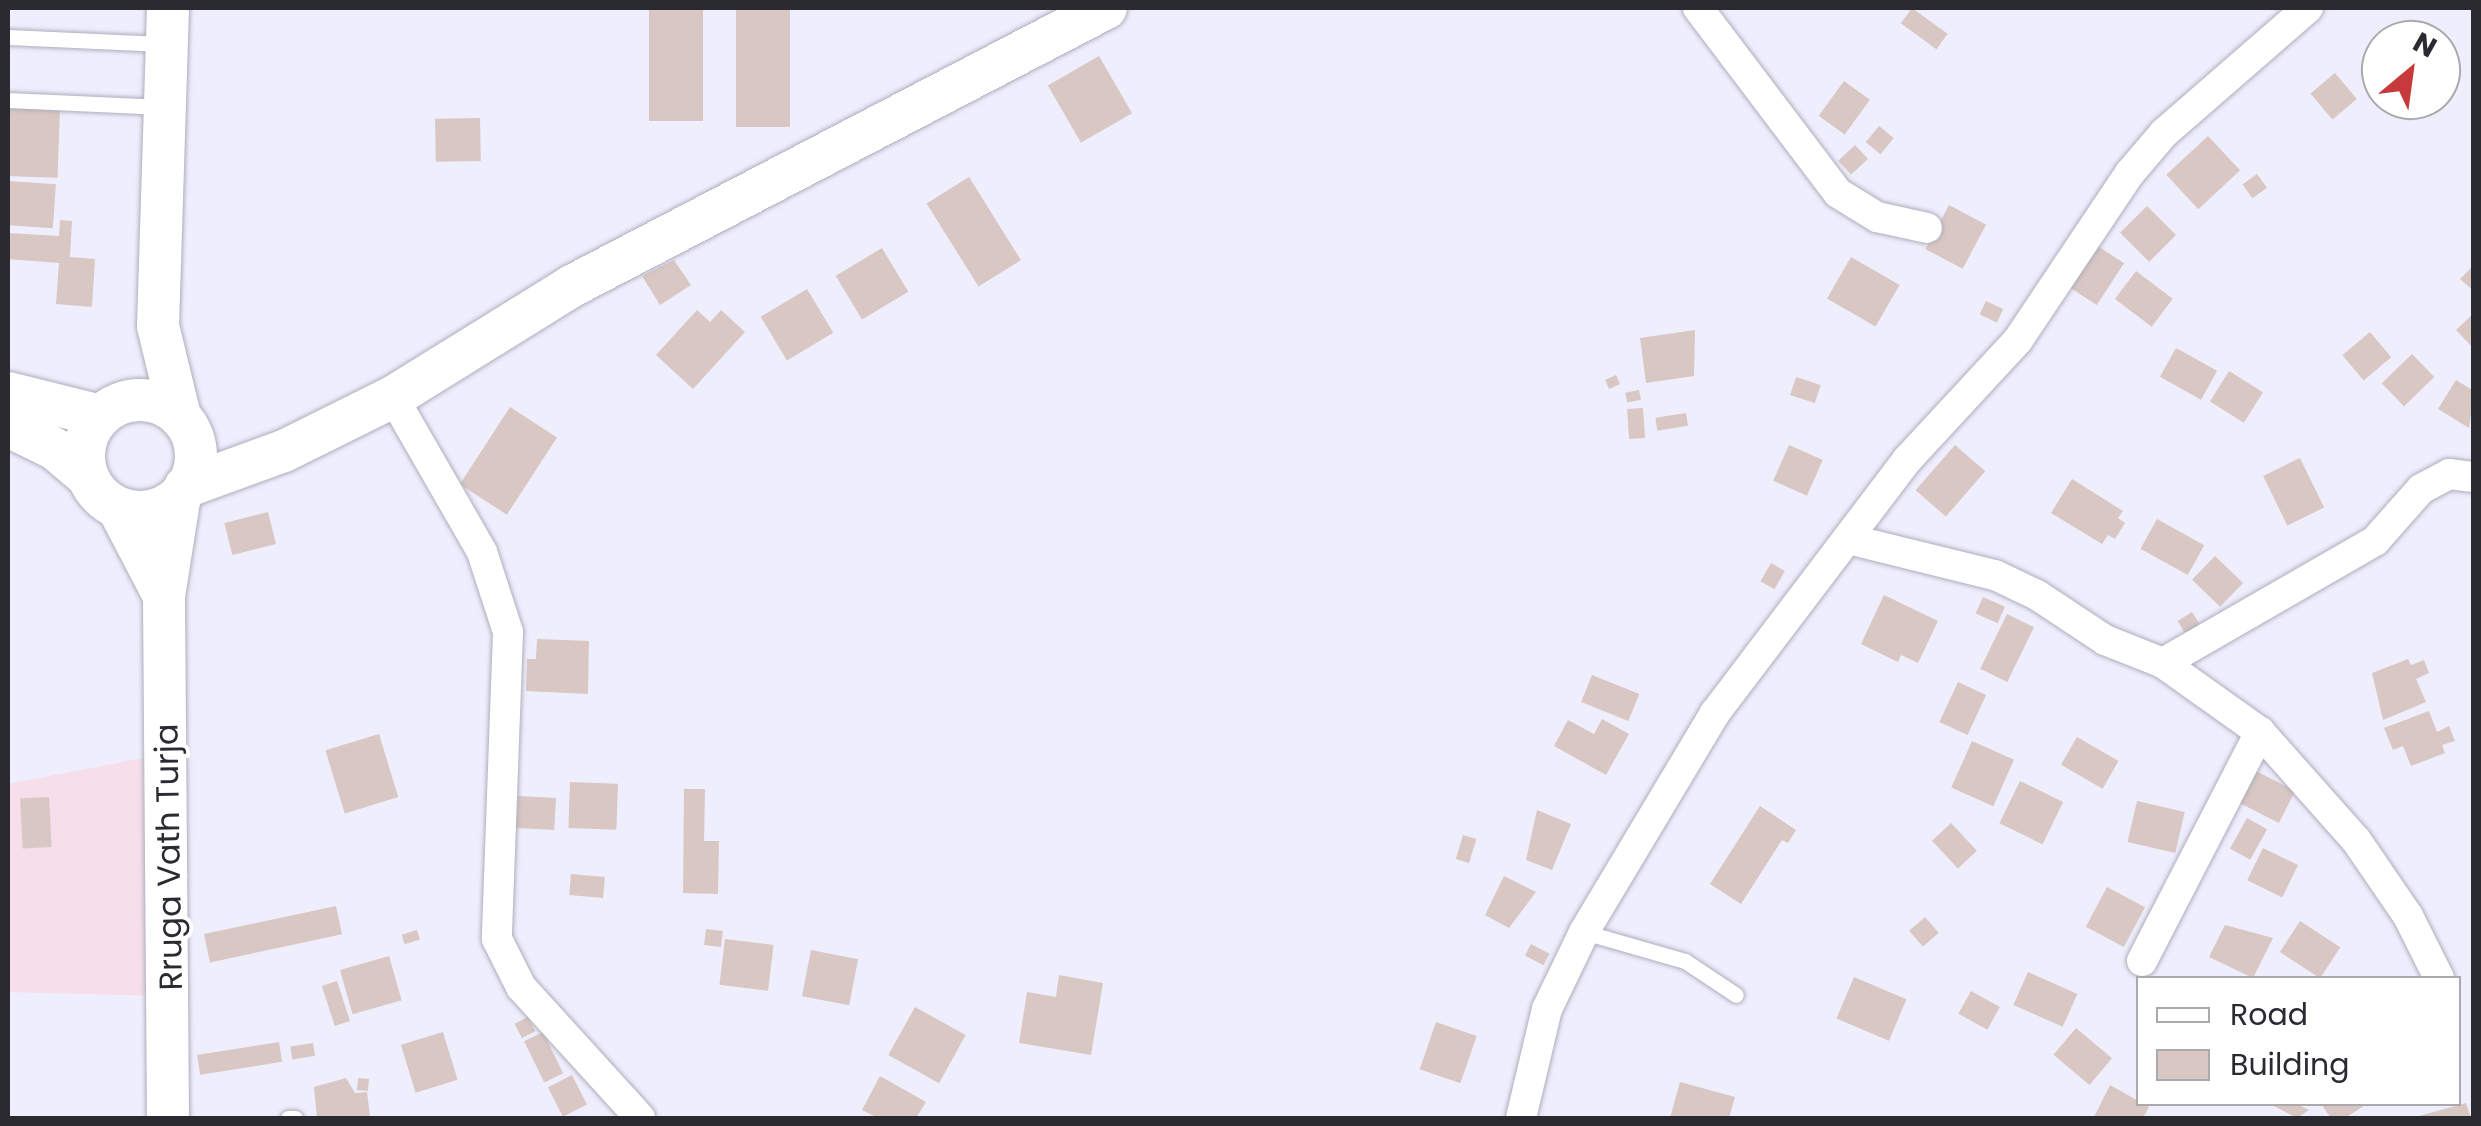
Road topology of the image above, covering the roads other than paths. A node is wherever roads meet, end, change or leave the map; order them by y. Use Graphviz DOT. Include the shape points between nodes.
graph roads {
  1 [pos="1106,8"];
  2 [pos="1698,8"];
  3 [pos="2308,8"];
  4 [pos="168,26"];
  5 [pos="8,37"];
  6 [pos="8,100"];
  7 [pos="168,108"];
  8 [pos="1927,228"];
  9 [pos="158,326"];
  10 [pos="8,393"];
  11 [pos="393,398"];
  12 [pos="109,410"];
  13 [pos="183,421"];
  14 [pos="8,426"];
  15 [pos="284,451"];
  16 [pos="88,477"];
  17 [pos="2474,477"];
  18 [pos="183,491"];
  19 [pos="118,508"];
  20 [pos="1852,540"];
  21 [pos="164,596"];
  22 [pos="2163,663"];
  23 [pos="2260,732"];
  24 [pos="1584,932"];
  25 [pos="2142,961"];
  26 [pos="2438,976"];
  27 [pos="1736,995"];
  28 [pos="168,1118"];
  29 [pos="640,1118"];
  30 [pos="1521,1118"];
  1 -- 11 [label="street" via="572,286"];
  2 -- 8 [label="street" via="1838,193 1877,217"];
  3 -- 20 [label="street" via="2164,133 2130,173 2050,298 1907,460"];
  4 -- 5 [label="lane"];
  4 -- 7 [label="street, Rruga Vath Turja"];
  6 -- 7 [label="lane"];
  7 -- 9 [label="street, Rruga Vath Turja"];
  9 -- 12 [label="street, Rruga Vath Turja" via="146,361"];
  9 -- 13 [label="street, Rruga Vath Turja"];
  10 -- 12 [label="street"];
  11 -- 15 [label="street"];
  11 -- 29 [label="street" via="482,552 508,632 496,939 521,986"];
  12 -- 13 [label="street" via="140,399"];
  12 -- 16 [label="street, Rruga Vath Turja" via="88,434"];
  13 -- 15 [label="street" via="228,442"];
  13 -- 18 [label="street, Rruga Vath Turja" via="196,455"];
  14 -- 16 [label="street" via="55,449"];
  15 -- 18 [label="street"];
  16 -- 19 [label="street, Rruga Vath Turja"];
  17 -- 22 [label="street" via="2450,474 2421,489 2375,541"];
  18 -- 19 [label="street" via="151,510"];
  18 -- 21 [label="street, Rruga Vath Turja"];
  19 -- 21 [label="street, Rruga Vath Turja"];
  20 -- 22 [label="street" via="1995,575 2105,640"];
  20 -- 24 [label="street" via="1715,714"];
  21 -- 28 [label="street, Rruga Vath Turja"];
  22 -- 23 [label="street"];
  23 -- 25 [label="street"];
  23 -- 26 [label="street" via="2356,840 2408,916"];
  24 -- 27 [label="lane" via="1684,961"];
  24 -- 30 [label="street" via="1546,1009"];
}
